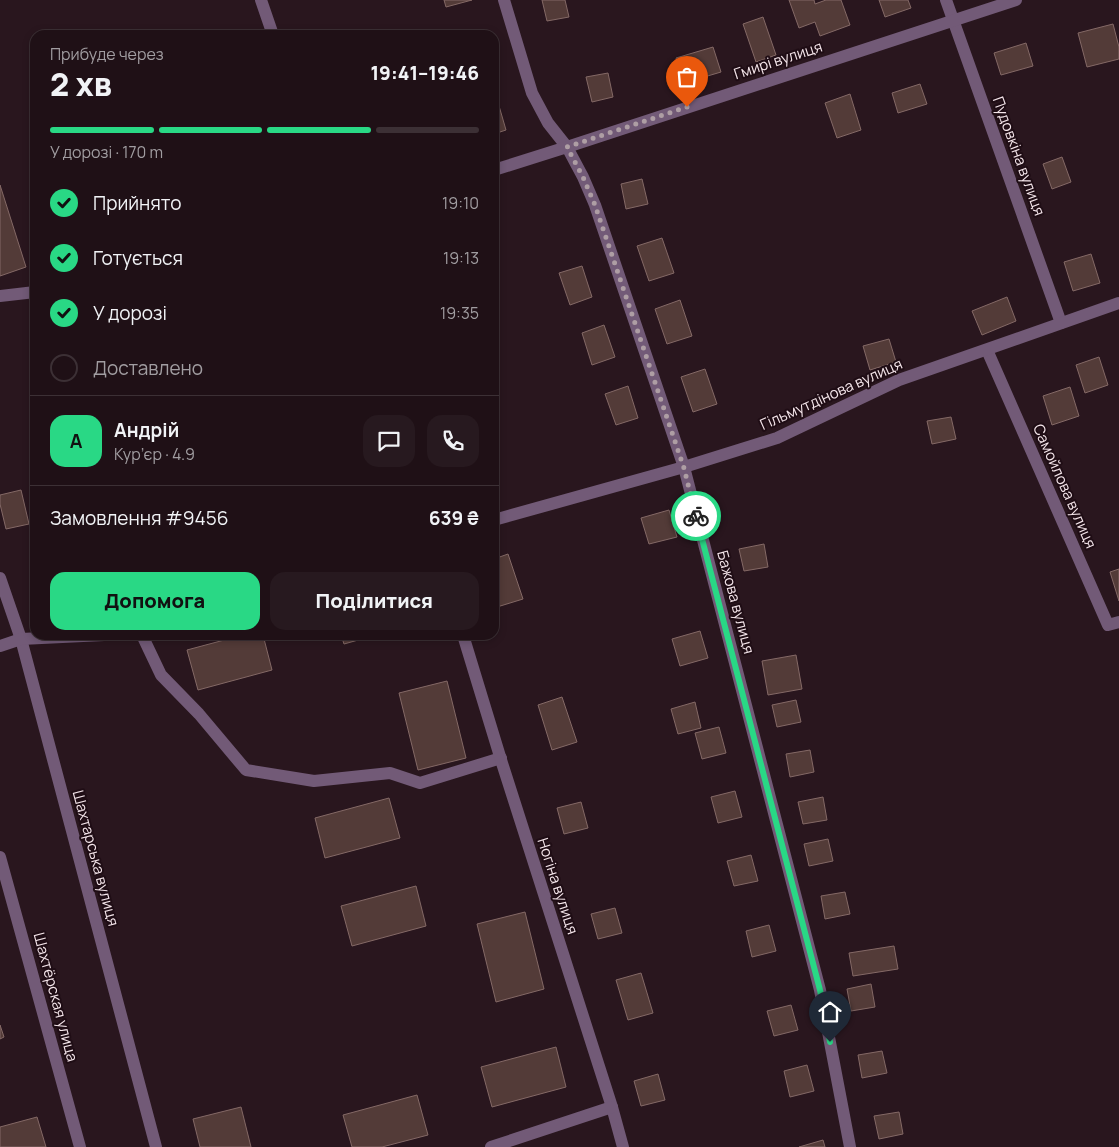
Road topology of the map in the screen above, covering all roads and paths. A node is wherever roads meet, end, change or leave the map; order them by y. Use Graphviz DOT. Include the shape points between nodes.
graph roads {
  1 [pos="262,0"];
  2 [pos="504,0"];
  3 [pos="946,0"];
  4 [pos="1016,0"];
  5 [pos="953,20"];
  6 [pos="271,30"];
  7 [pos="567,147"];
  8 [pos="499,168"];
  9 [pos="30,293"];
  10 [pos="0,296"];
  11 [pos="1119,303"];
  12 [pos="1061,324"];
  13 [pos="987,350"];
  14 [pos="684,468"];
  15 [pos="499,519"];
  16 [pos="0,578"];
  17 [pos="1119,622"];
  18 [pos="22,639"];
  19 [pos="30,639"];
  20 [pos="144,640"];
  21 [pos="465,640"];
  22 [pos="0,646"];
  23 [pos="501,758"];
  24 [pos="0,856"];
  25 [pos="612,1107"];
  26 [pos="80,1147"];
  27 [pos="156,1147"];
  28 [pos="491,1147"];
  29 [pos="623,1147"];
  30 [pos="850,1147"];
  1 -- 6 [label="street"];
  2 -- 7 [label="street, Бажова вулиця" via="532,93 548,123"];
  3 -- 5 [label="street, Пудовкіна вулиця"];
  4 -- 5 [label="street, Гмирі вулиця"];
  5 -- 7 [label="street, Гмирі вулиця"];
  5 -- 12 [label="street, Пудовкіна вулиця"];
  7 -- 8 [label="street, Гмирі вулиця"];
  7 -- 14 [label="street, Бажова вулиця" via="595,205"];
  9 -- 10 [label="street"];
  11 -- 12 [label="street, Гільмутдінова вулиця"];
  12 -- 13 [label="street, Гільмутдінова вулиця"];
  13 -- 14 [label="street, Гільмутдінова вулиця" via="899,380 777,438"];
  13 -- 17 [label="street, Самойлова вулиця" via="1108,625"];
  14 -- 15 [label="street, Гільмутдінова вулиця"];
  14 -- 30 [label="street, Бажова вулиця" via="820,990"];
  16 -- 18 [label="street, Шахтарська вулиця"];
  18 -- 19 [label="street"];
  18 -- 22 [label="street"];
  18 -- 27 [label="street, Шахтарська вулиця"];
  20 -- 23 [label="street" via="161,675 246,770 314,781 390,774 420,783"];
  21 -- 23 [label="street, Ногіна вулиця"];
  23 -- 25 [label="street, Ногіна вулиця"];
  24 -- 26 [label="street, Шахтёрская улица"];
  25 -- 28 [label="street"];
  25 -- 29 [label="street, Ногіна вулиця"];
}
